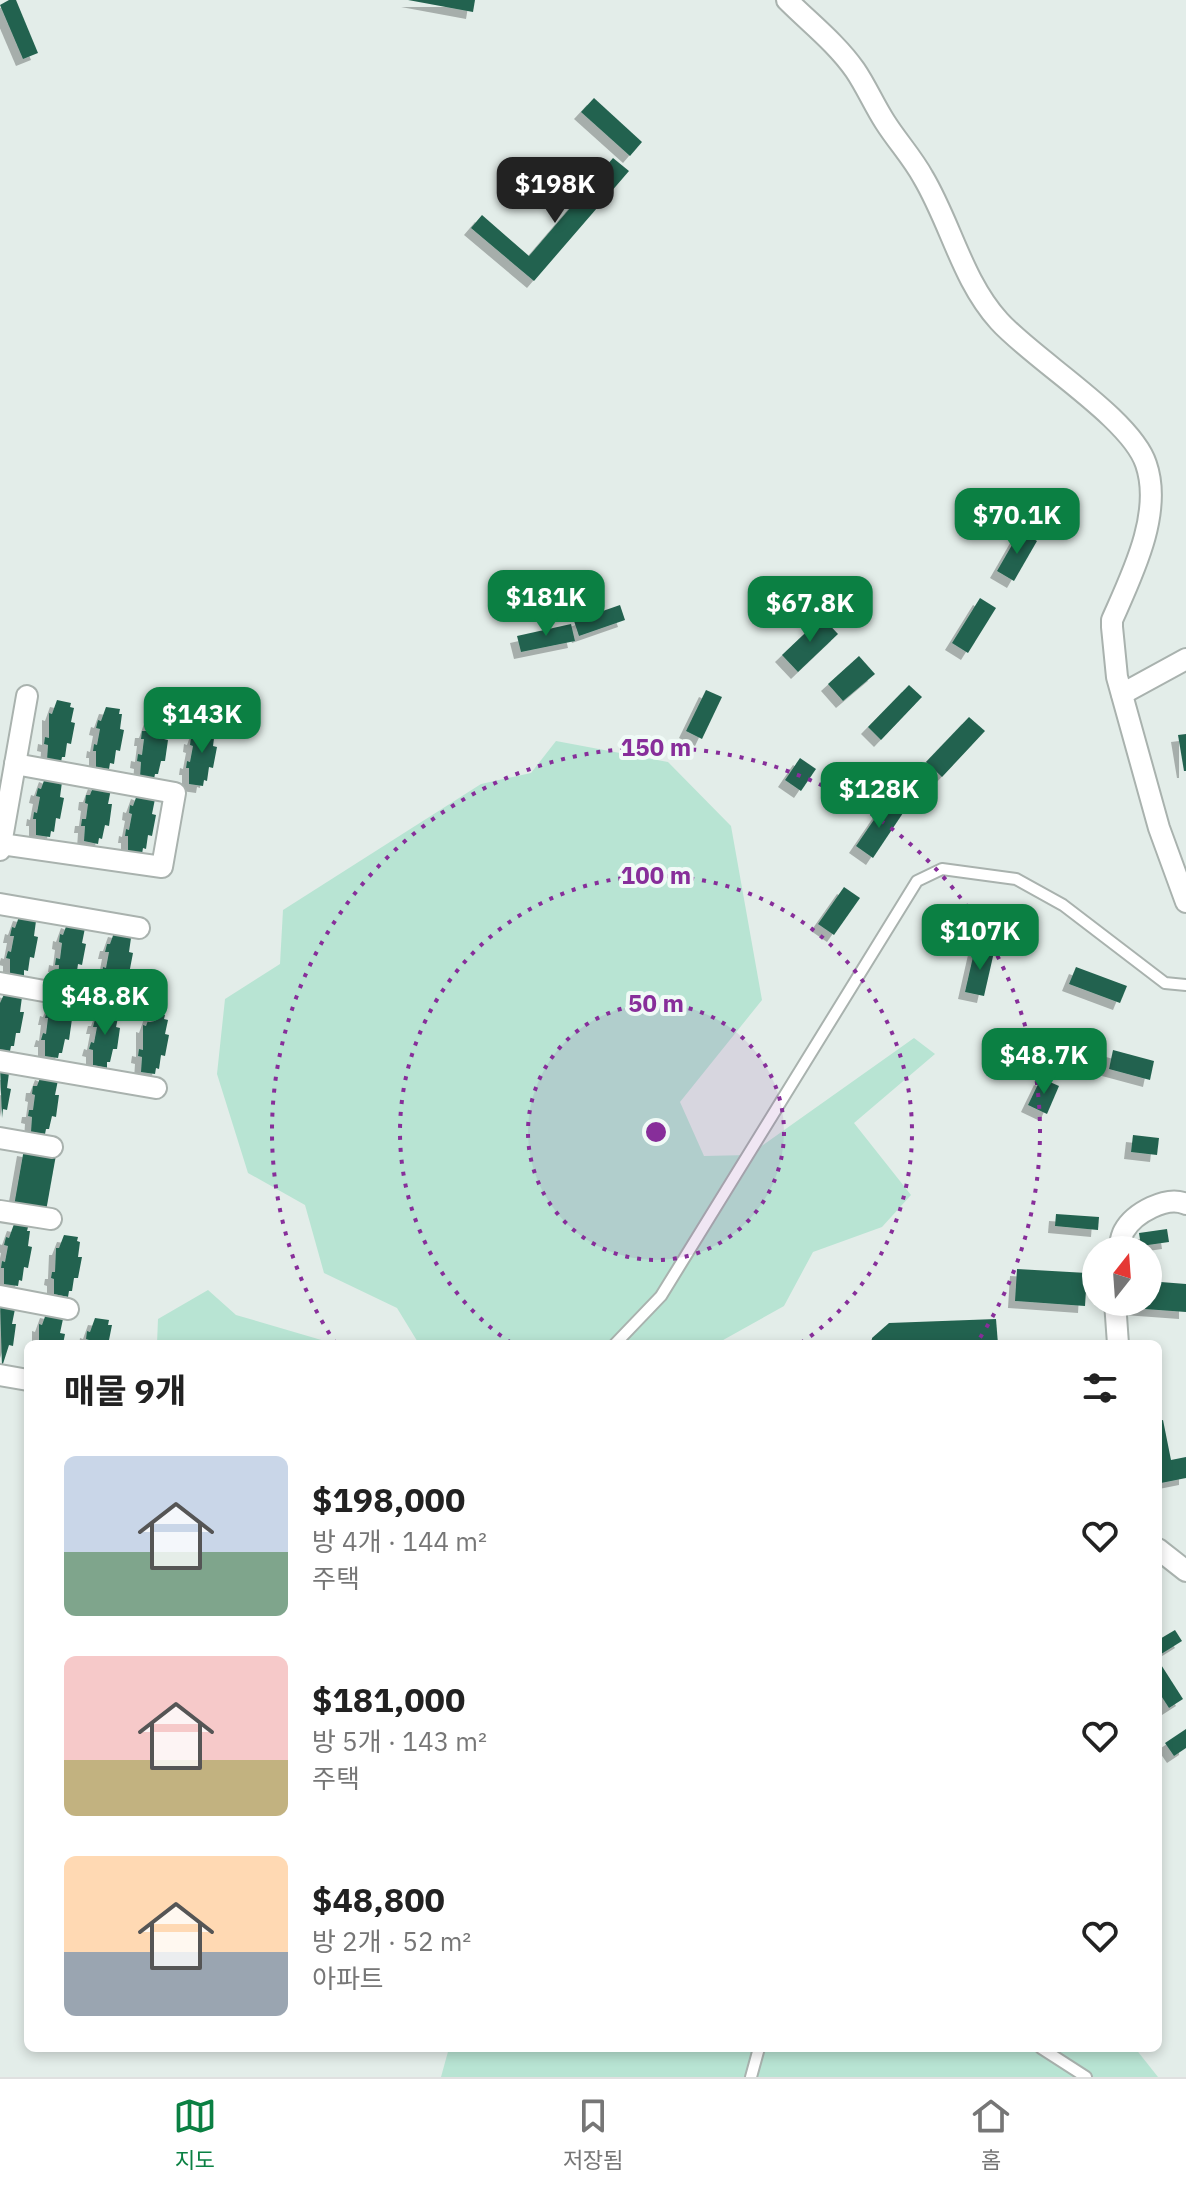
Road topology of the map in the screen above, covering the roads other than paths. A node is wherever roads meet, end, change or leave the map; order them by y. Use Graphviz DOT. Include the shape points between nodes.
graph roads {
  1 [pos="787,0"];
  2 [pos="1186,659"];
  3 [pos="1122,694"];
  4 [pos="27,696"];
  5 [pos="15,764"];
  6 [pos="1,847"];
  7 [pos="1186,902"];
  8 [pos="0,904"];
  9 [pos="139,928"];
  10 [pos="0,983"];
  11 [pos="1186,985"];
  12 [pos="150,1010"];
  13 [pos="0,1061"];
  14 [pos="156,1088"];
  15 [pos="0,1138"];
  16 [pos="52,1147"];
  17 [pos="1186,1204"];
  18 [pos="0,1211"];
  19 [pos="51,1219"];
  20 [pos="1121,1236"];
  21 [pos="0,1296"];
  22 [pos="68,1309"];
  23 [pos="1116,1316"];
  24 [pos="619,1340"];
  25 [pos="1118,1340"];
  26 [pos="0,1375"];
  27 [pos="24,1379"];
  28 [pos="1162,1549"];
  29 [pos="1186,1571"];
  30 [pos="758,2052"];
  31 [pos="1047,2052"];
  32 [pos="751,2077"];
  33 [pos="1086,2077"];
  1 -- 3 [label="street" via="854,69 924,177 976,291 999,321 1138,446 1151,484 1145,537 1112,620"];
  2 -- 3 [label="street"];
  3 -- 7 [label="street" via="1159,828"];
  4 -- 5 [label="street"];
  5 -- 6 [label="street"];
  5 -- 6 [label="street" via="175,793 162,867"];
  8 -- 9 [label="street"];
  10 -- 12 [label="street"];
  11 -- 24 [label="lane" via="1165,983 1063,905 1016,879 942,869 917,881 661,1296"];
  13 -- 14 [label="street"];
  15 -- 16 [label="street"];
  17 -- 20 [label="street" via="1163,1203 1136,1218"];
  18 -- 19 [label="street"];
  21 -- 22 [label="street"];
  23 -- 25 [label="street"];
  26 -- 27 [label="street"];
  28 -- 29 [label="street"];
  30 -- 32 [label="lane"];
  31 -- 33 [label="lane"];
}
